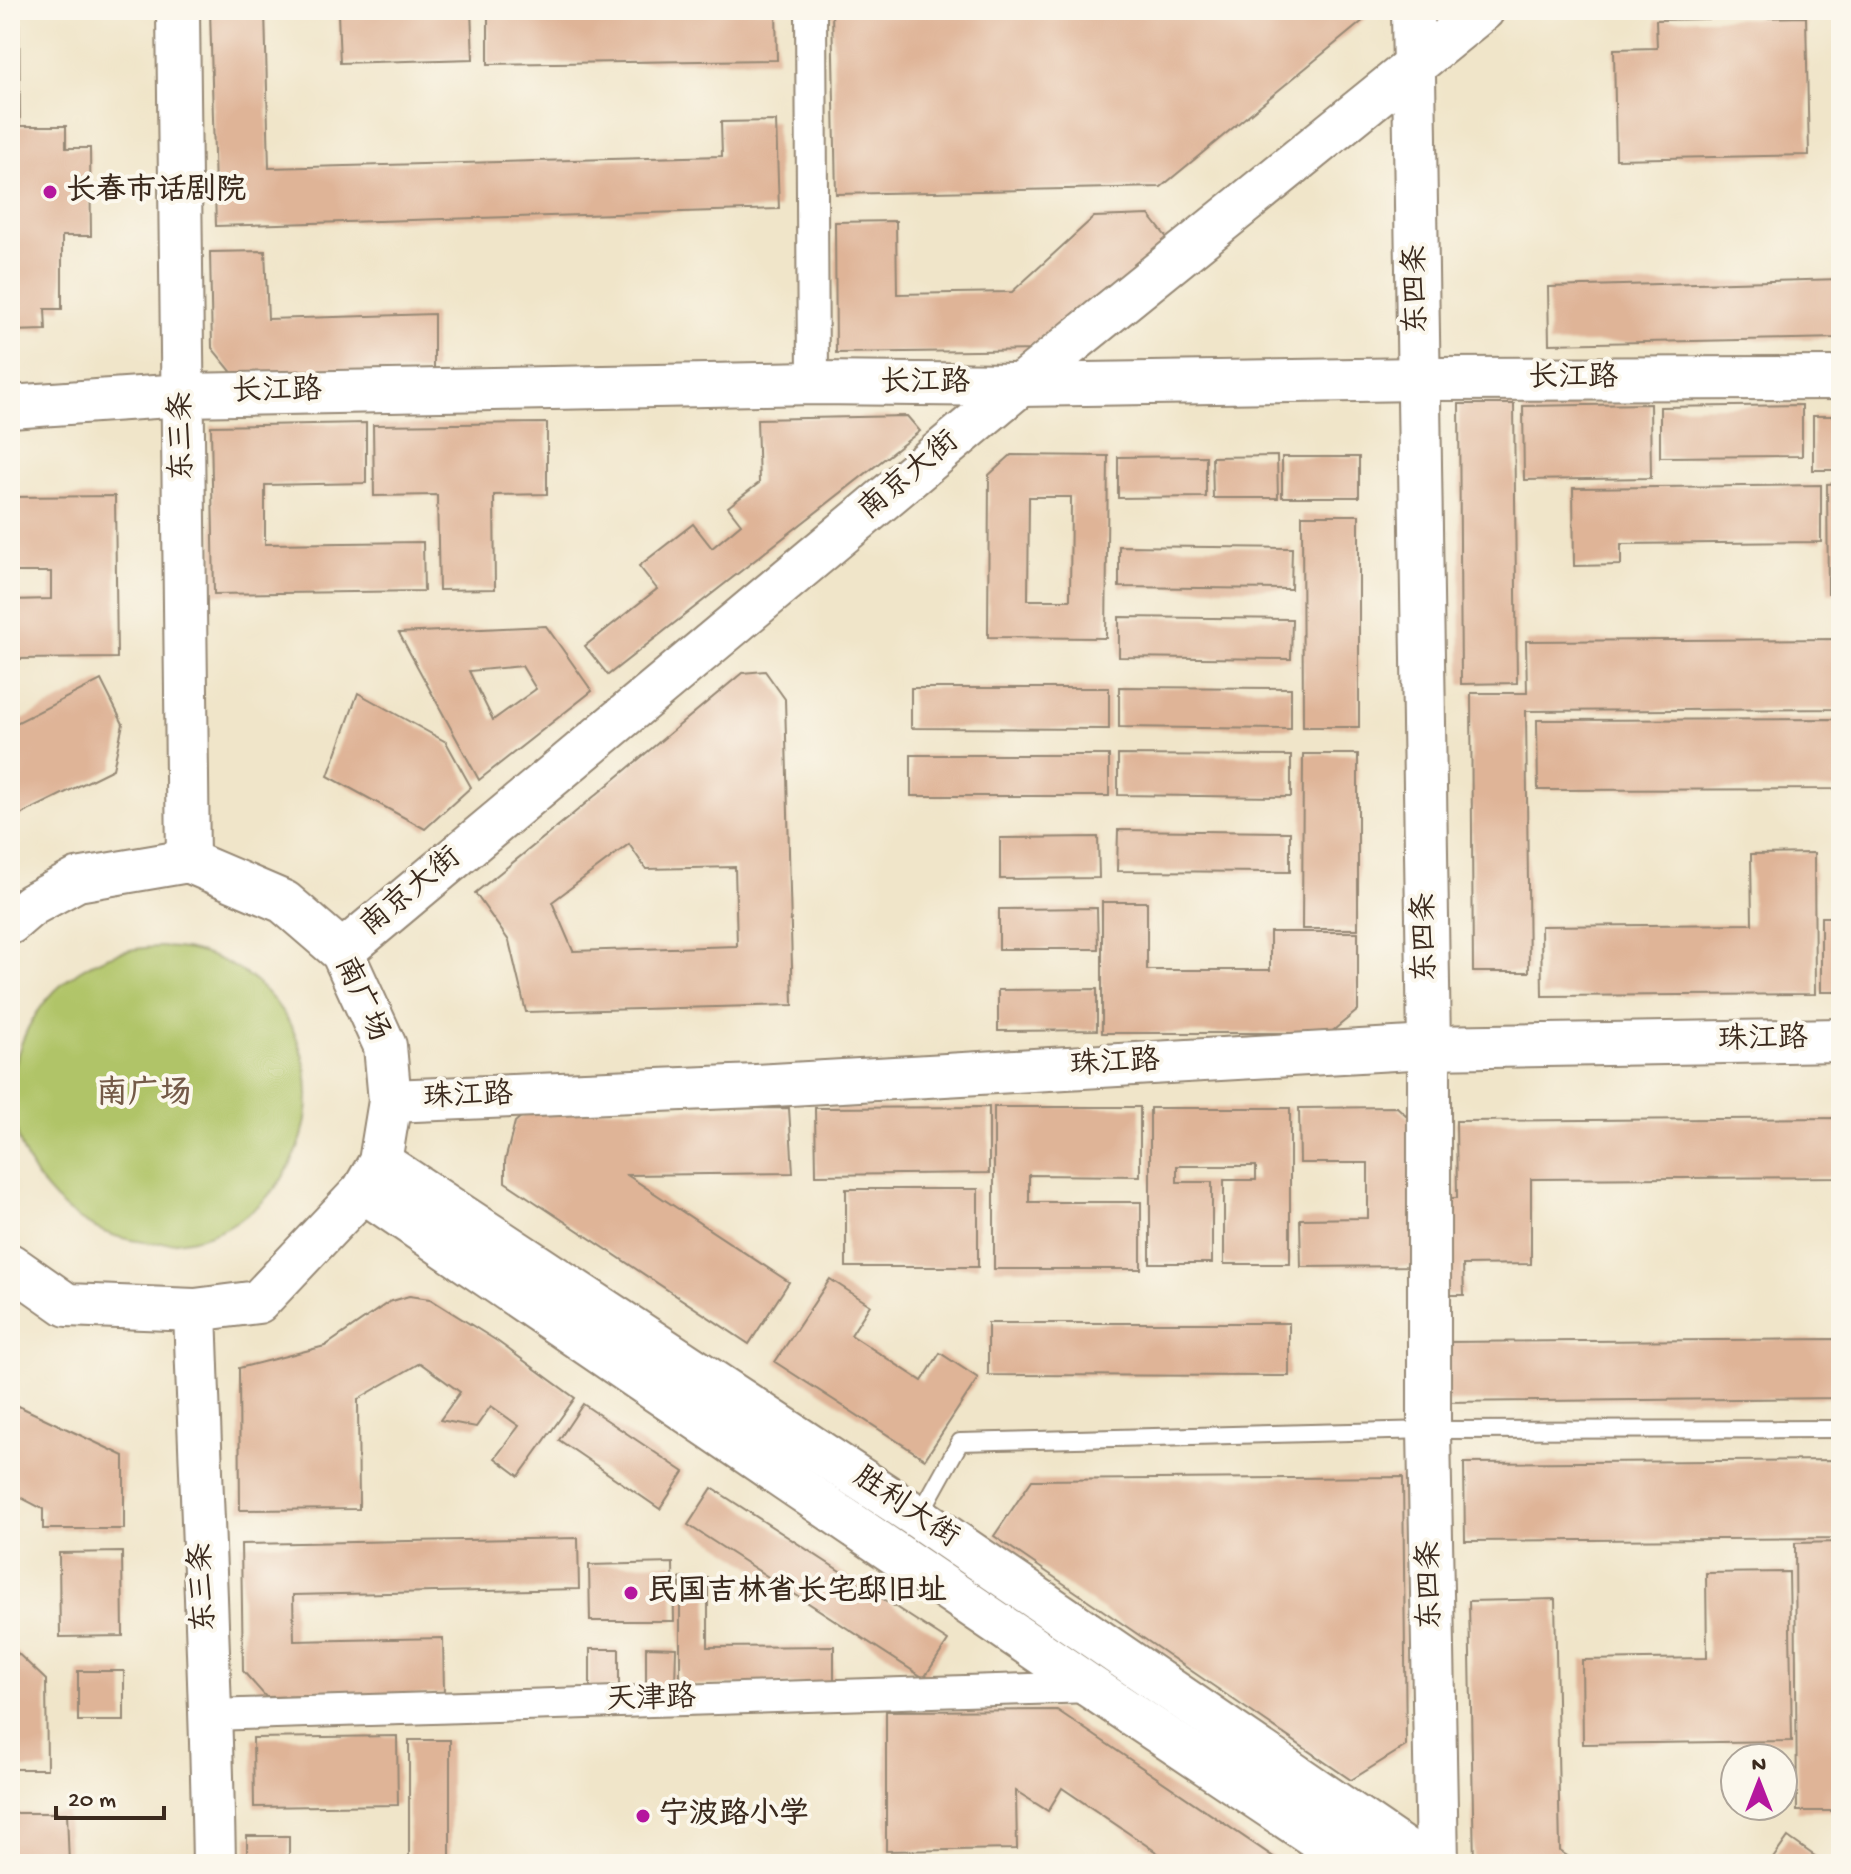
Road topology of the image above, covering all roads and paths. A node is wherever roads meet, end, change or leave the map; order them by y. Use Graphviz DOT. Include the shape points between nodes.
graph roads {
  1 [pos="178,10"];
  2 [pos="811,10"];
  3 [pos="1413,10"];
  4 [pos="1483,10"];
  5 [pos="1413,66"];
  6 [pos="1841,378"];
  7 [pos="1420,379"];
  8 [pos="813,383"];
  9 [pos="1020,385"];
  10 [pos="183,395"];
  11 [pos="10,407"];
  12 [pos="188,861"];
  13 [pos="10,923"];
  14 [pos="342,952"];
  15 [pos="1841,1040"];
  16 [pos="1429,1047"];
  17 [pos="390,1101"];
  18 [pos="372,1176"];
  19 [pos="10,1265"];
  20 [pos="195,1310"];
  21 [pos="1841,1429"];
  22 [pos="1429,1430"];
  23 [pos="918,1517"];
  24 [pos="1091,1687"];
  25 [pos="211,1715"];
  26 [pos="214,1864"];
  27 [pos="1356,1864"];
  28 [pos="1425,1864"];
  29 [pos="1437,1864"];
  1 -- 10 [label="street, 东三条"];
  2 -- 8 [label="street"];
  3 -- 5 [label="street, 东四条"];
  4 -- 5 [label="street, 南京大街"];
  5 -- 7 [label="street, 东四条"];
  5 -- 9 [label="street, 南京大街"];
  6 -- 7 [label="street, 长江路"];
  7 -- 9 [label="street, 长江路"];
  7 -- 16 [label="street, 东四条"];
  8 -- 9 [label="street, 长江路"];
  8 -- 10 [label="street, 长江路"];
  9 -- 14 [label="street, 南京大街"];
  10 -- 11 [label="street, 长江路"];
  10 -- 12 [label="street, 东三条"];
  12 -- 13 [label="street" via="77,880"];
  12 -- 14 [label="street, 南广场" via="284,902"];
  14 -- 17 [label="street, 南广场" via="385,1046"];
  15 -- 16 [label="street, 珠江路"];
  16 -- 17 [label="street, 珠江路"];
  16 -- 22 [label="street, 东四条"];
  17 -- 18 [label="street, 南广场"];
  18 -- 20 [label="street" via="258,1302"];
  18 -- 23 [label="street, 胜利大街"];
  18 -- 24 [label="street, 胜利大街"];
  19 -- 20 [label="street" via="67,1305"];
  20 -- 25 [label="street, 东三条"];
  21 -- 22 [label="lane"];
  22 -- 23 [label="lane" via="960,1442"];
  22 -- 29 [label="street, 东四条"];
  23 -- 28 [label="street, 胜利大街"];
  24 -- 25 [label="street, 天津路"];
  24 -- 27 [label="street, 胜利大街"];
  25 -- 26 [label="street, 东三条"];
}
